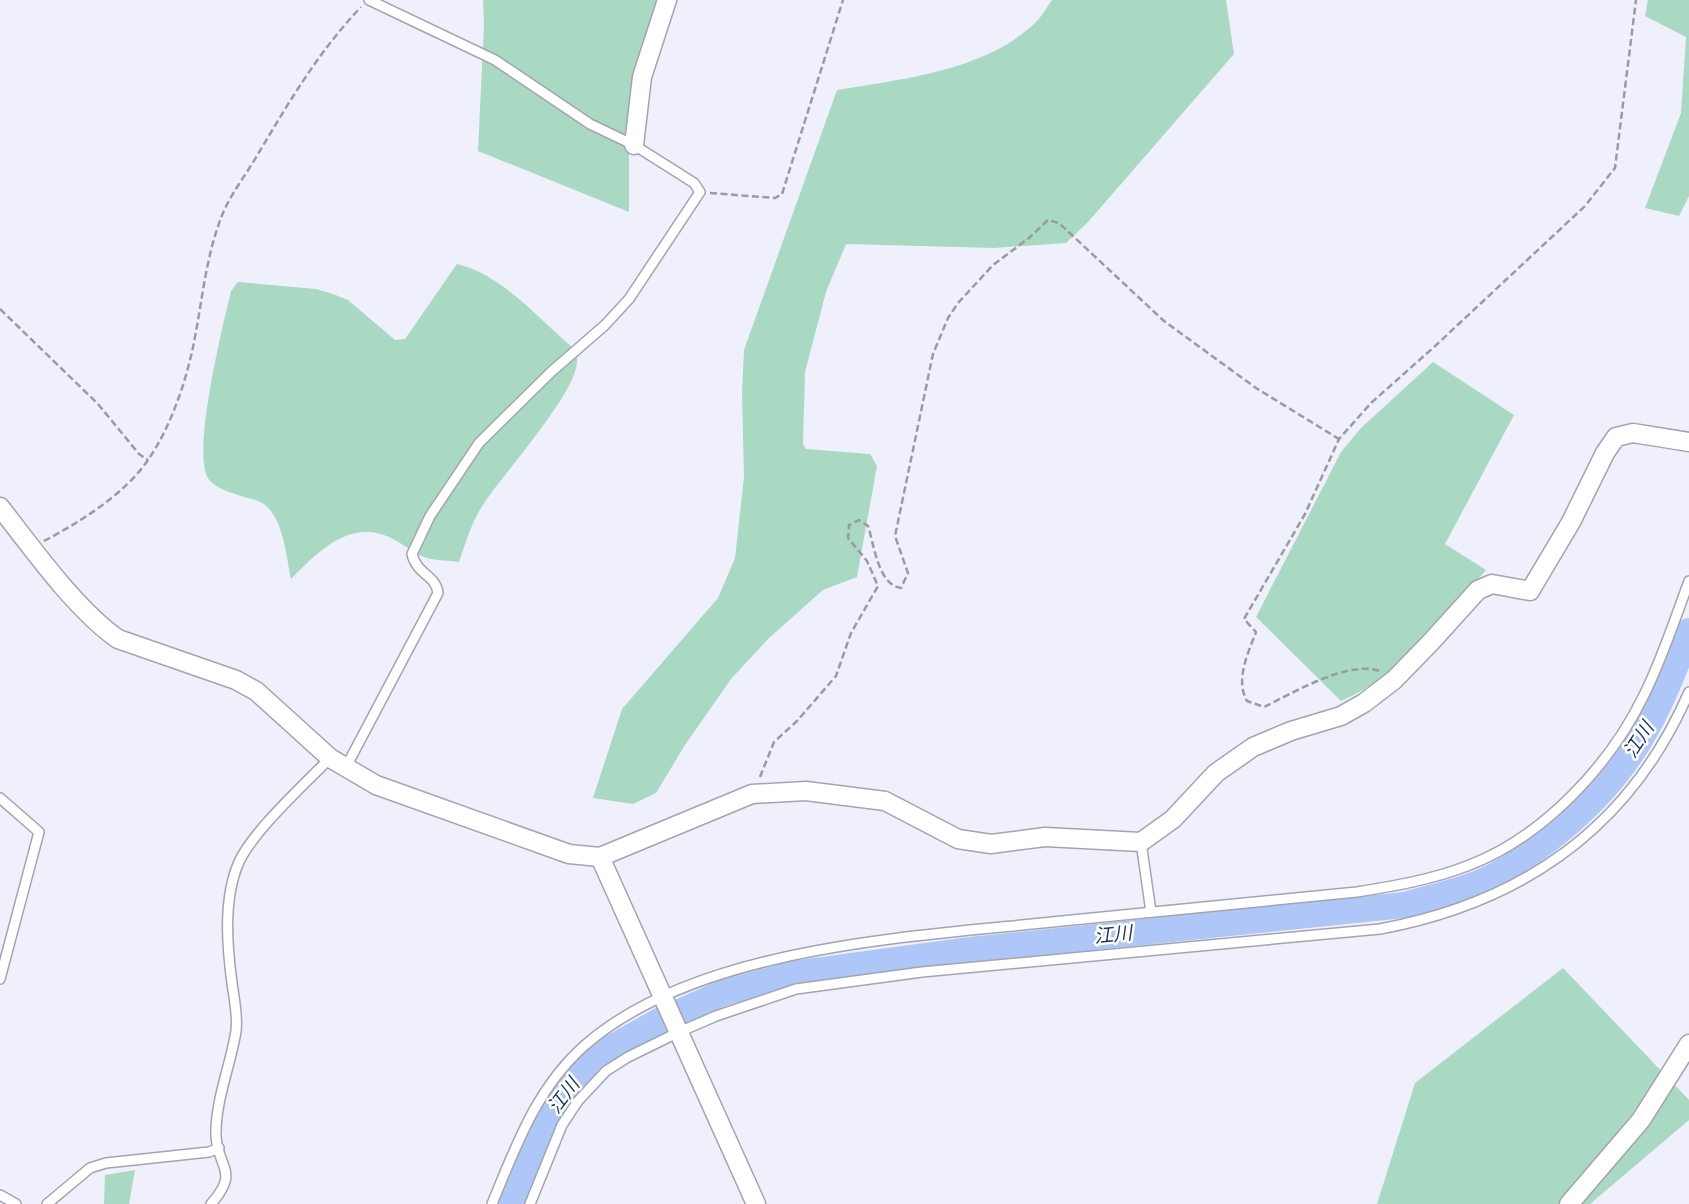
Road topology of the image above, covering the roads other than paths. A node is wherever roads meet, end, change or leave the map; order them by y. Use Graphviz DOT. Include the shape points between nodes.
graph roads {
  1 [pos="667,0"];
  2 [pos="366,2"];
  3 [pos="634,145"];
  4 [pos="1689,442"];
  5 [pos="0,507"];
  6 [pos="1689,581"];
  7 [pos="1689,692"];
  8 [pos="330,758"];
  9 [pos="346,767"];
  10 [pos="0,798"];
  11 [pos="1141,842"];
  12 [pos="600,857"];
  13 [pos="1151,912"];
  14 [pos="0,979"];
  15 [pos="664,1000"];
  16 [pos="678,1030"];
  17 [pos="1689,1044"];
  18 [pos="219,1148"];
  19 [pos="0,1195"];
  20 [pos="16,1204"];
  21 [pos="47,1204"];
  22 [pos="211,1204"];
  23 [pos="492,1204"];
  24 [pos="530,1204"];
  25 [pos="756,1204"];
  26 [pos="1569,1204"];
  1 -- 3 [label="street" via="642,77"];
  2 -- 3 [label="lane" via="495,60 590,124"];
  3 -- 9 [label="lane" via="694,183 699,192 629,299 479,443 430,516 412,554 416,567 434,582 438,593"];
  4 -- 11 [label="street" via="1633,433 1616,437 1572,523 1530,591 1492,584 1478,590 1394,680 1364,703 1341,716 1253,747 1216,772 1173,819"];
  5 -- 8 [label="street" via="102,628 118,639 256,691"];
  6 -- 13 [label="lane" via="1644,695 1605,760 1558,808 1497,851 1469,865 1408,883 1357,892"];
  7 -- 16 [label="lane" via="1672,729 1632,790 1588,835 1517,884 1451,912 1380,929 922,972 796,989"];
  8 -- 9 [label="street"];
  8 -- 18 [label="lane" via="255,838 239,862 227,931 236,1029 223,1082 216,1136"];
  9 -- 12 [label="street" via="407,797 569,853"];
  10 -- 14 [label="lane" via="39,832"];
  11 -- 12 [label="street" via="1045,837 991,844 958,839 885,801 806,791 752,794"];
  11 -- 13 [label="lane"];
  12 -- 15 [label="street"];
  13 -- 15 [label="lane" via="819,949 712,978"];
  15 -- 16 [label="street"];
  15 -- 23 [label="lane" via="638,1009 586,1044 547,1086"];
  16 -- 24 [label="lane" via="628,1056 590,1086 562,1125"];
  16 -- 25 [label="street"];
  17 -- 26 [label="street" via="1641,1120"];
  18 -- 21 [label="lane" via="90,1168"];
  18 -- 22 [label="lane" via="226,1183"];
  19 -- 20 [label="lane"];
}
